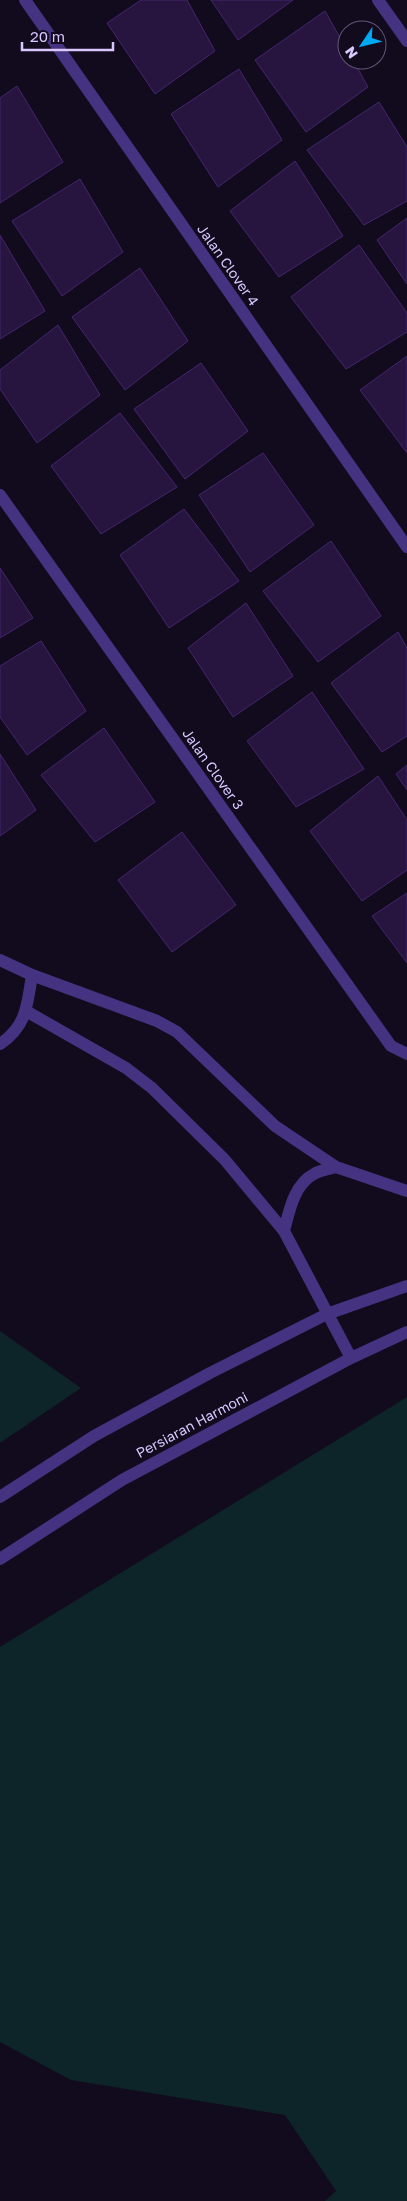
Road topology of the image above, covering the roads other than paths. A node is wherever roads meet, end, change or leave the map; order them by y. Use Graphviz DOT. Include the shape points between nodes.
graph roads {
  1 [pos="25,0"];
  2 [pos="378,0"];
  3 [pos="407,41"];
  4 [pos="0,495"];
  5 [pos="407,547"];
  6 [pos="0,960"];
  7 [pos="32,975"];
  8 [pos="26,1011"];
  9 [pos="0,1044"];
  10 [pos="407,1054"];
  11 [pos="336,1167"];
  12 [pos="407,1191"];
  13 [pos="284,1231"];
  14 [pos="407,1286"];
  15 [pos="327,1314"];
  16 [pos="407,1332"];
  17 [pos="351,1358"];
  18 [pos="0,1497"];
  19 [pos="0,1558"];
  1 -- 5 [label="street, Jalan Clover 4"];
  2 -- 3 [label="street"];
  4 -- 10 [label="street, Jalan Clover 3" via="391,1046"];
  6 -- 7 [label="street"];
  7 -- 8 [label="street"];
  7 -- 11 [label="street" via="157,1021 177,1032 275,1126"];
  8 -- 9 [label="street" via="15,1034"];
  8 -- 13 [label="street" via="126,1068 152,1088 225,1160"];
  11 -- 12 [label="street"];
  11 -- 13 [label="street" via="314,1174 301,1185"];
  13 -- 15 [label="street"];
  14 -- 15 [label="street"];
  15 -- 17 [label="street"];
  15 -- 18 [label="street" via="94,1436"];
  16 -- 17 [label="street, Persiaran Harmoni"];
  17 -- 19 [label="street, Persiaran Harmoni" via="122,1480"];
}
